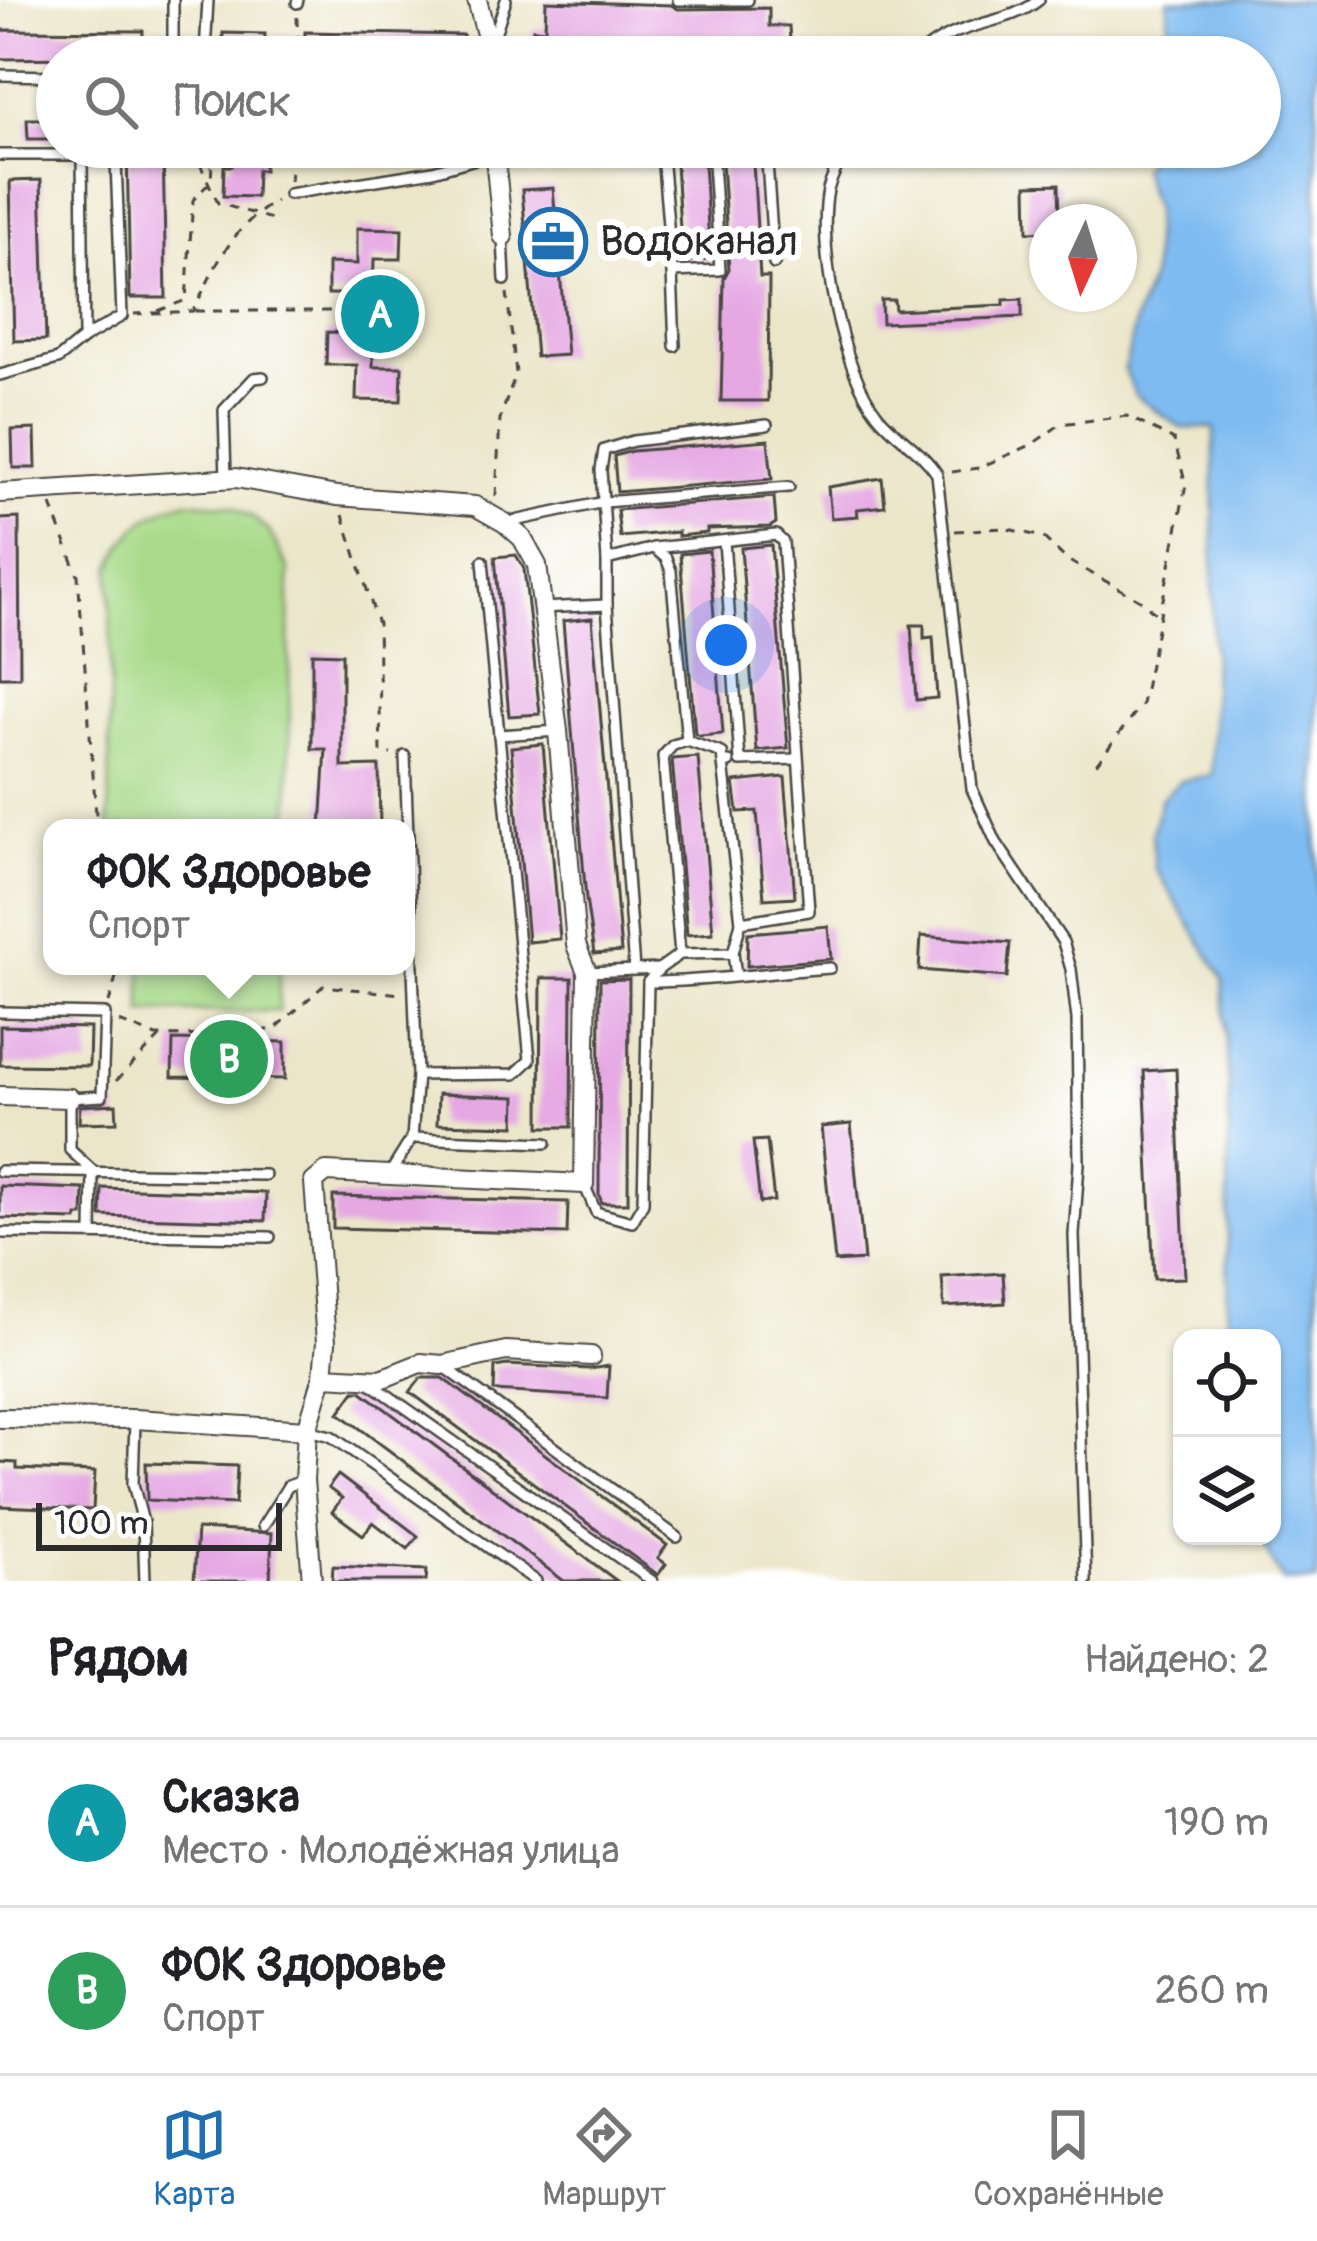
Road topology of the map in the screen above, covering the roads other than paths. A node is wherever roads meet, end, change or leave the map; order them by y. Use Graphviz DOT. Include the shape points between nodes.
graph roads {
  1 [pos="173,0"];
  2 [pos="208,0"];
  3 [pos="477,0"];
  4 [pos="506,0"];
  5 [pos="678,0"];
  6 [pos="748,0"];
  7 [pos="1039,0"];
  8 [pos="702,1"];
  9 [pos="173,36"];
  10 [pos="206,36"];
  11 [pos="487,36"];
  12 [pos="496,36"];
  13 [pos="946,36"];
  14 [pos="0,75"];
  15 [pos="36,76"];
  16 [pos="0,155"];
  17 [pos="36,155"];
  18 [pos="82,168"];
  19 [pos="116,168"];
  20 [pos="442,168"];
  21 [pos="496,168"];
  22 [pos="663,168"];
  23 [pos="713,168"];
  24 [pos="767,168"];
  25 [pos="836,168"];
  26 [pos="289,194"];
  27 [pos="502,236"];
  28 [pos="774,264"];
  29 [pos="672,272"];
  30 [pos="505,280"];
  31 [pos="84,338"];
  32 [pos="675,346"];
  33 [pos="0,375"];
  34 [pos="263,377"];
  35 [pos="767,425"];
  36 [pos="226,479"];
  37 [pos="789,488"];
  38 [pos="0,493"];
  39 [pos="604,502"];
  40 [pos="500,519"];
  41 [pos="724,541"];
  42 [pos="654,548"];
  43 [pos="607,560"];
  44 [pos="483,561"];
  45 [pos="608,605"];
  46 [pos="540,608"];
  47 [pos="558,731"];
  48 [pos="499,735"];
  49 [pos="687,741"];
  50 [pos="405,756"];
  51 [pos="797,759"];
  52 [pos="740,761"];
  53 [pos="723,763"];
  54 [pos="407,819"];
  55 [pos="740,922"];
  56 [pos="733,953"];
  57 [pos="680,954"];
  58 [pos="830,968"];
  59 [pos="659,969"];
  60 [pos="634,970"];
  61 [pos="587,972"];
  62 [pos="413,975"];
  63 [pos="736,976"];
  64 [pos="649,982"];
  65 [pos="0,1012"];
  66 [pos="417,1075"];
  67 [pos="0,1096"];
  68 [pos="70,1098"];
  69 [pos="412,1138"];
  70 [pos="546,1143"];
  71 [pos="0,1171"];
  72 [pos="94,1171"];
  73 [pos="265,1175"];
  74 [pos="389,1175"];
  75 [pos="584,1184"];
  76 [pos="0,1233"];
  77 [pos="92,1234"];
  78 [pos="270,1237"];
  79 [pos="591,1356"];
  80 [pos="442,1365"];
  81 [pos="323,1376"];
  82 [pos="365,1378"];
  83 [pos="0,1418"];
  84 [pos="136,1420"];
  85 [pos="307,1430"];
  86 [pos="304,1480"];
  87 [pos="263,1526"];
  88 [pos="677,1537"];
  89 [pos="146,1581"];
  90 [pos="312,1581"];
  91 [pos="536,1581"];
  92 [pos="652,1581"];
  93 [pos="1086,1581"];
  1 -- 9 [label="lane"];
  2 -- 10 [label="lane"];
  3 -- 11 [label="street"];
  4 -- 12 [label="lane"];
  5 -- 8 [label="lane"];
  6 -- 8 [label="lane"];
  7 -- 13 [label="lane"];
  14 -- 15 [label="lane"];
  16 -- 17 [label="lane"];
  18 -- 31 [label="lane"];
  19 -- 31 [label="lane" via="122,316"];
  20 -- 26 [label="lane"];
  21 -- 27 [label="street"];
  22 -- 29 [label="lane"];
  23 -- 29 [label="lane" via="720,270"];
  24 -- 28 [label="lane"];
  25 -- 93 [label="lane" via="826,217 850,368 879,416 938,475 972,789 996,842 1063,942 1071,969"];
  27 -- 30 [label="lane"];
  29 -- 32 [label="lane"];
  31 -- 33 [label="lane" via="58,359"];
  34 -- 36 [label="lane" via="224,410"];
  35 -- 39 [label="lane" via="604,450"];
  36 -- 38 [label="street"];
  36 -- 40 [label="street" via="475,506"];
  37 -- 39 [label="lane"];
  39 -- 40 [label="lane"];
  39 -- 43 [label="lane"];
  40 -- 46 [label="street" via="537,565"];
  41 -- 42 [label="lane"];
  41 -- 51 [label="lane" via="776,535 783,542"];
  41 -- 52 [label="lane"];
  42 -- 43 [label="lane"];
  42 -- 49 [label="lane" via="671,571"];
  43 -- 45 [label="lane"];
  44 -- 48 [label="lane"];
  45 -- 46 [label="lane"];
  45 -- 60 [label="lane"];
  46 -- 47 [label="street"];
  47 -- 48 [label="lane"];
  47 -- 61 [label="street" via="576,945"];
  48 -- 66 [label="lane" via="530,1060 515,1075"];
  49 -- 53 [label="lane" via="713,747"];
  49 -- 57 [label="lane" via="663,756"];
  50 -- 54 [label="lane"];
  51 -- 52 [label="lane"];
  51 -- 55 [label="lane" via="809,911"];
  52 -- 53 [label="lane"];
  53 -- 55 [label="lane"];
  55 -- 56 [label="lane"];
  56 -- 57 [label="lane"];
  56 -- 63 [label="lane"];
  57 -- 59 [label="lane"];
  58 -- 63 [label="lane"];
  59 -- 60 [label="lane"];
  59 -- 64 [label="lane"];
  60 -- 61 [label="lane"];
  61 -- 75 [label="street"];
  62 -- 66 [label="lane"];
  63 -- 64 [label="lane"];
  64 -- 75 [label="lane" via="643,1203 632,1222 596,1212"];
  65 -- 68 [label="lane" via="105,1014 102,1096"];
  66 -- 69 [label="lane"];
  67 -- 68 [label="street"];
  68 -- 72 [label="lane" via="70,1150"];
  69 -- 70 [label="lane"];
  69 -- 74 [label="lane"];
  71 -- 72 [label="lane"];
  72 -- 73 [label="lane"];
  72 -- 77 [label="lane"];
  74 -- 75 [label="street"];
  74 -- 81 [label="street" via="326,1172 314,1182"];
  76 -- 77 [label="lane"];
  77 -- 78 [label="lane"];
  79 -- 80 [label="street" via="506,1351"];
  80 -- 82 [label="street"];
  80 -- 88 [label="lane"];
  81 -- 82 [label="street"];
  81 -- 85 [label="street"];
  82 -- 92 [label="lane"];
  83 -- 84 [label="street"];
  84 -- 85 [label="street"];
  84 -- 89 [label="lane" via="133,1484"];
  85 -- 86 [label="street"];
  85 -- 91 [label="lane" via="331,1436"];
  86 -- 87 [label="lane" via="288,1486"];
  86 -- 90 [label="street"];
}
